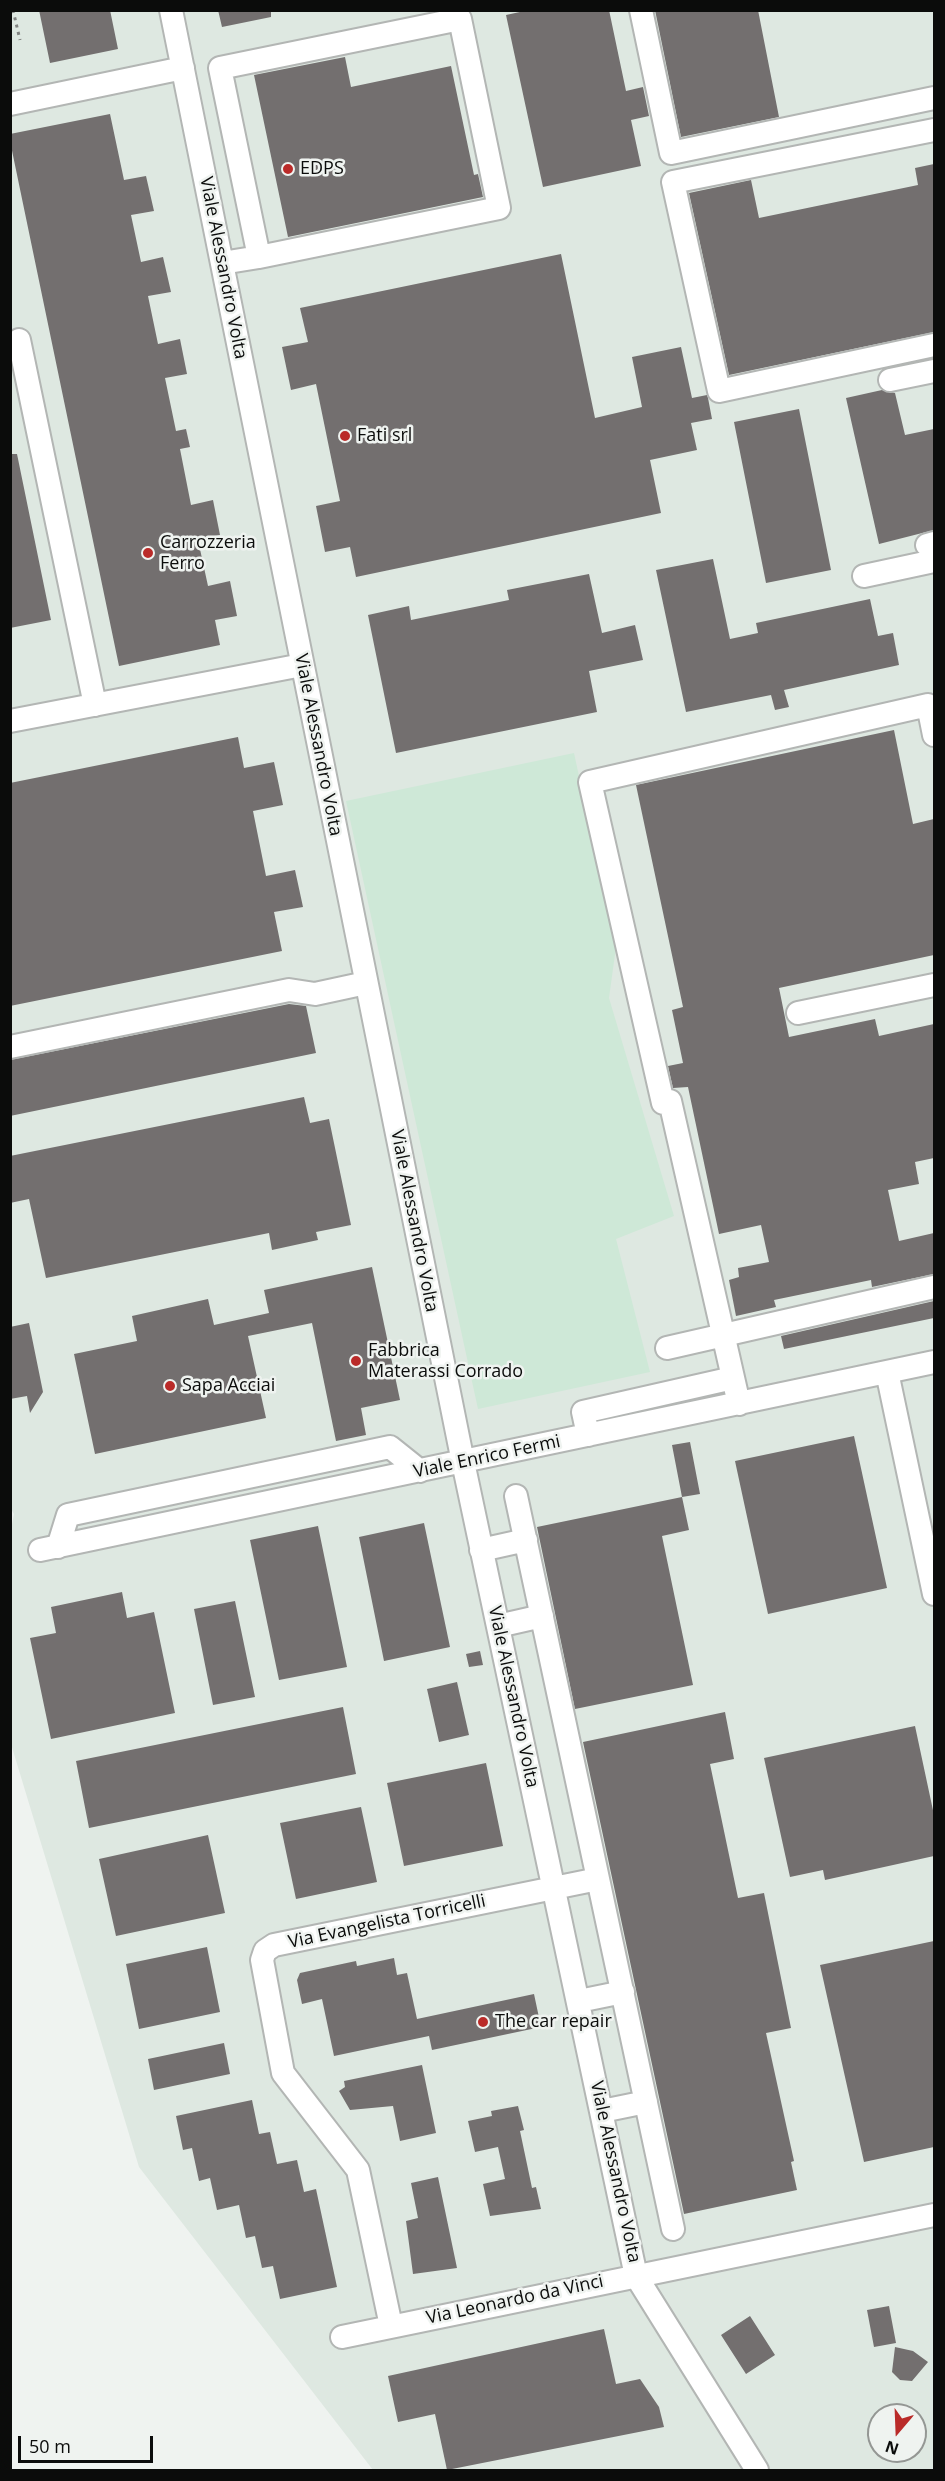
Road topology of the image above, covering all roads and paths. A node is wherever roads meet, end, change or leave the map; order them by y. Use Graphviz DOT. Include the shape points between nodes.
graph roads {
  1 [pos="13,10"];
  2 [pos="171,10"];
  3 [pos="641,10"];
  4 [pos="20,40"];
  5 [pos="184,76"];
  6 [pos="222,79"];
  7 [pos="934,98"];
  8 [pos="10,104"];
  9 [pos="934,130"];
  10 [pos="259,257"];
  11 [pos="222,263"];
  12 [pos="19,340"];
  13 [pos="934,345"];
  14 [pos="934,371"];
  15 [pos="890,380"];
  16 [pos="932,559"];
  17 [pos="864,576"];
  18 [pos="302,665"];
  19 [pos="95,705"];
  20 [pos="10,721"];
  21 [pos="934,735"];
  22 [pos="366,983"];
  23 [pos="934,985"];
  24 [pos="798,1013"];
  25 [pos="10,1047"];
  26 [pos="934,1287"];
  27 [pos="723,1335"];
  28 [pos="667,1348"];
  29 [pos="934,1362"];
  30 [pos="887,1372"];
  31 [pos="733,1378"];
  32 [pos="739,1404"];
  33 [pos="588,1435"];
  34 [pos="463,1462"];
  35 [pos="516,1496"];
  36 [pos="526,1540"];
  37 [pos="49,1549"];
  38 [pos="481,1550"];
  39 [pos="934,1594"];
  40 [pos="542,1616"];
  41 [pos="498,1626"];
  42 [pos="598,1879"];
  43 [pos="555,1888"];
  44 [pos="622,1992"];
  45 [pos="579,2001"];
  46 [pos="646,2102"];
  47 [pos="602,2111"];
  48 [pos="934,2215"];
  49 [pos="673,2229"];
  50 [pos="636,2276"];
  51 [pos="391,2325"];
  52 [pos="342,2337"];
  53 [pos="757,2470"];
  1 -- 4 [label="path"];
  2 -- 5 [label="street, Viale Alessandro Volta"];
  3 -- 7 [label="street" via="671,153"];
  5 -- 6 [label="street"];
  5 -- 8 [label="street"];
  5 -- 11 [label="street, Viale Alessandro Volta"];
  6 -- 10 [label="street"];
  6 -- 10 [label="street" via="220,68 460,19 499,208"];
  9 -- 13 [label="street" via="673,182 719,391"];
  10 -- 11 [label="street"];
  11 -- 18 [label="street, Viale Alessandro Volta"];
  12 -- 19 [label="street"];
  14 -- 15 [label="street"];
  16 -- 17 [label="street"];
  18 -- 19 [label="street"];
  18 -- 22 [label="street, Viale Alessandro Volta"];
  19 -- 20 [label="street"];
  21 -- 27 [label="street" via="928,705 590,782 663,1103 670,1101"];
  22 -- 25 [label="street" via="315,994 289,990"];
  22 -- 34 [label="street, Viale Alessandro Volta"];
  23 -- 24 [label="street"];
  26 -- 27 [label="street"];
  27 -- 28 [label="street"];
  27 -- 31 [label="street"];
  29 -- 30 [label="street, Viale Enrico Fermi"];
  30 -- 32 [label="street, Viale Enrico Fermi"];
  30 -- 39 [label="street"];
  31 -- 32 [label="street"];
  31 -- 33 [label="street" via="583,1412"];
  32 -- 33 [label="street, Viale Enrico Fermi"];
  33 -- 34 [label="street, Viale Enrico Fermi"];
  34 -- 37 [label="street, Viale Enrico Fermi"];
  34 -- 38 [label="street, Viale Alessandro Volta"];
  35 -- 36 [label="street"];
  36 -- 38 [label="street"];
  36 -- 40 [label="street"];
  38 -- 41 [label="street, Viale Alessandro Volta"];
  40 -- 41 [label="street"];
  40 -- 42 [label="street"];
  41 -- 43 [label="street, Viale Alessandro Volta"];
  42 -- 43 [label="street"];
  42 -- 44 [label="street"];
  43 -- 45 [label="street, Viale Alessandro Volta"];
  43 -- 51 [label="street, Via Evangelista Torricelli" via="274,1945 265,1951 262,1960 283,2073 358,2170"];
  44 -- 45 [label="street"];
  44 -- 46 [label="street"];
  45 -- 47 [label="street, Viale Alessandro Volta"];
  46 -- 47 [label="street"];
  46 -- 49 [label="street"];
  47 -- 50 [label="street, Viale Alessandro Volta"];
  48 -- 50 [label="street, Via Leonardo da Vinci"];
  50 -- 51 [label="street, Via Leonardo da Vinci"];
  50 -- 53 [label="street, Viale Alessandro Volta"];
  51 -- 52 [label="street, Via Leonardo da Vinci"];
}
